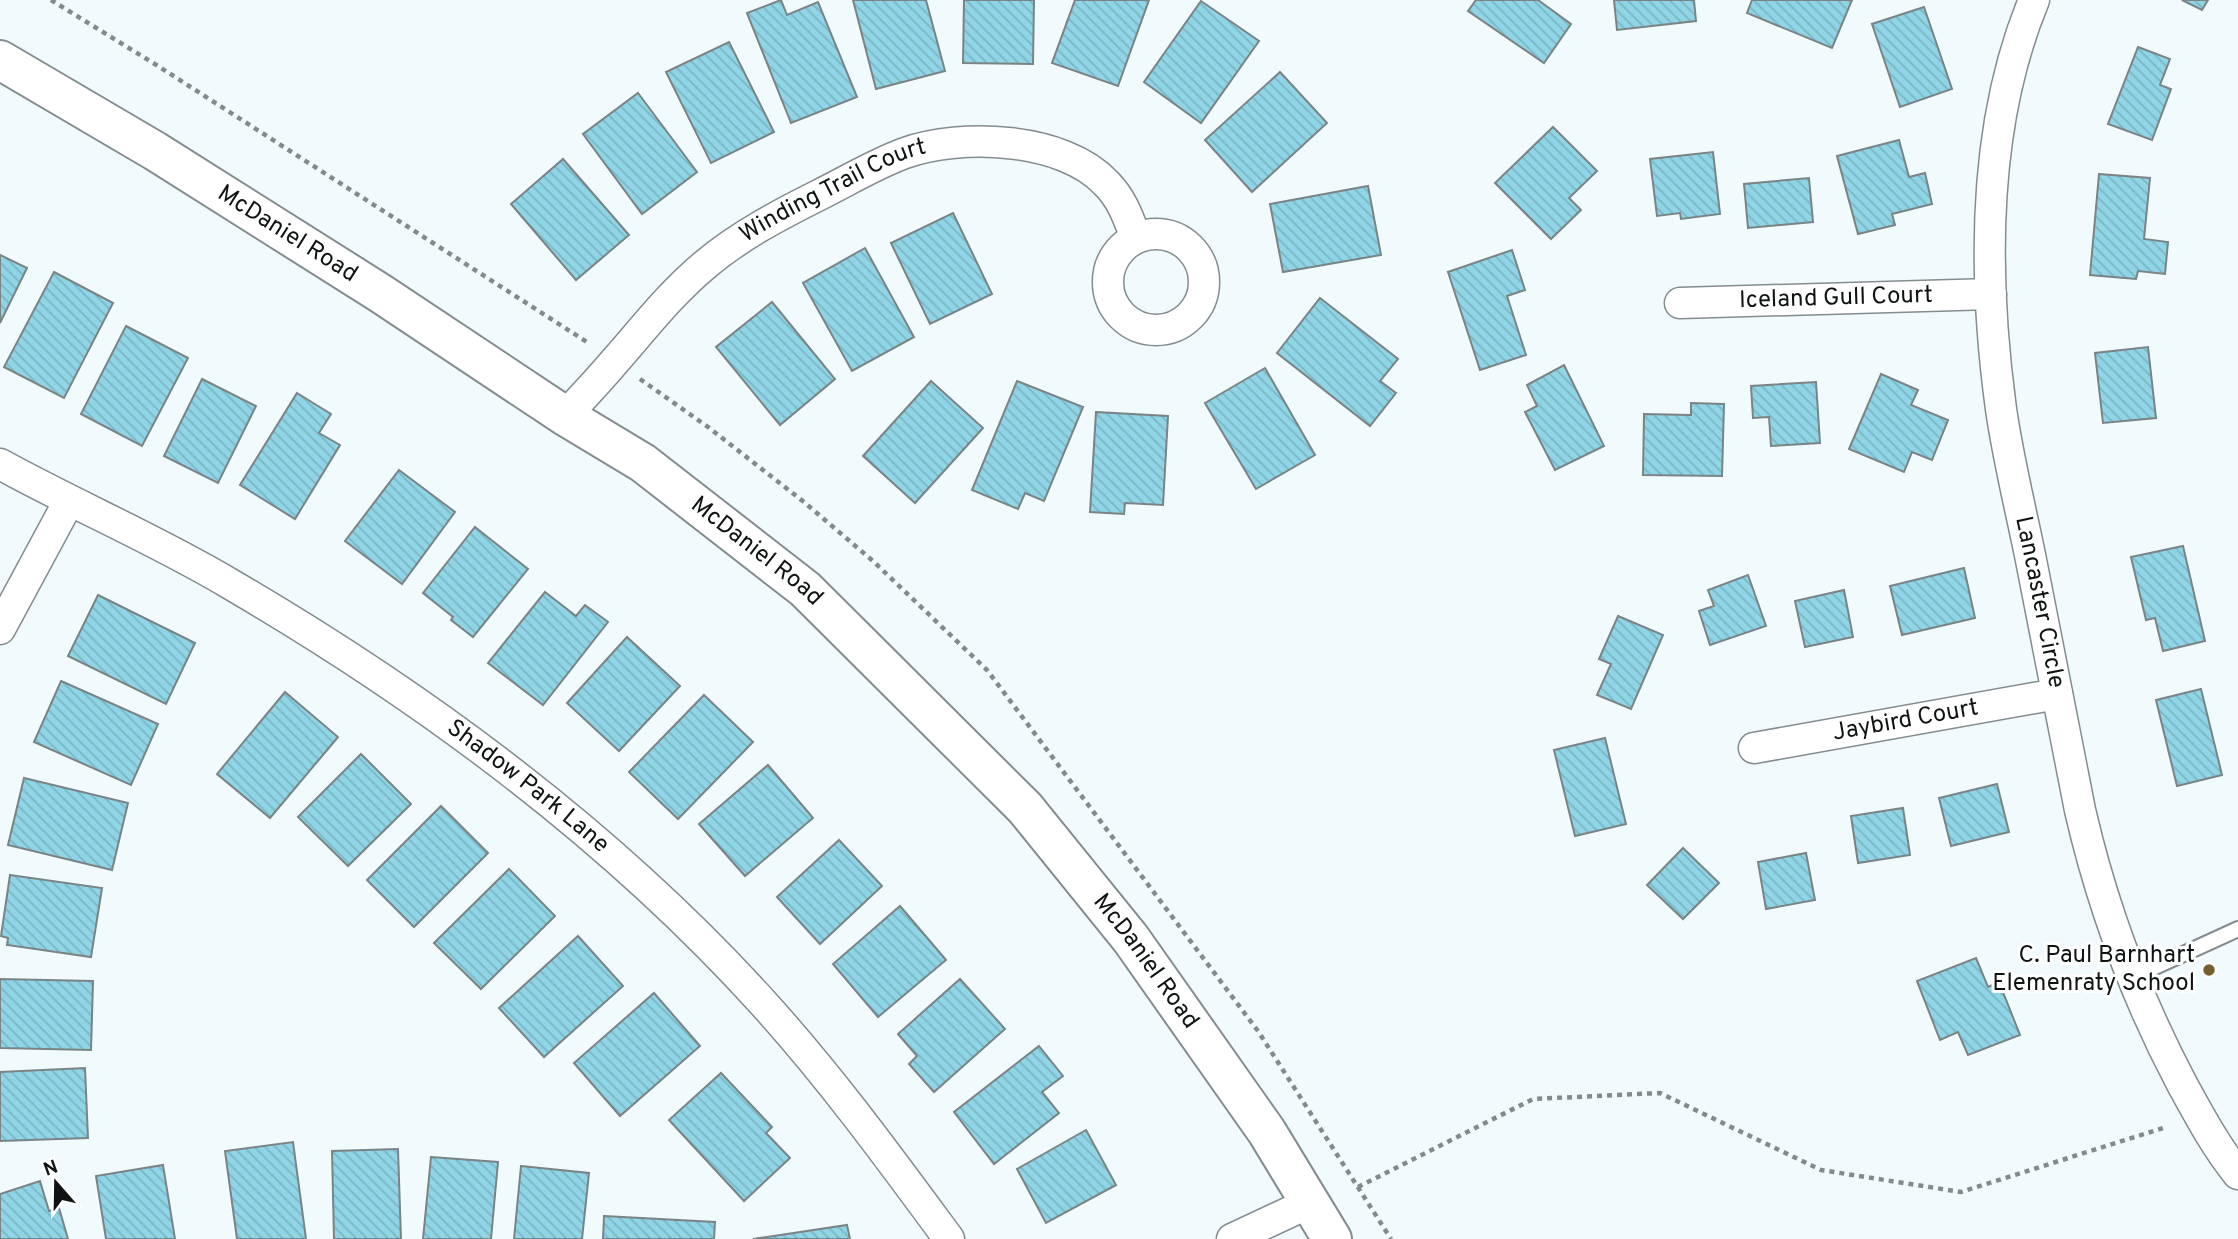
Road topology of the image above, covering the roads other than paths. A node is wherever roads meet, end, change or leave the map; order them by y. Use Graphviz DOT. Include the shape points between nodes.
graph roads {
  1 [pos="2034,0"];
  2 [pos="0,60"];
  3 [pos="1136,238"];
  4 [pos="1991,294"];
  5 [pos="1680,303"];
  6 [pos="565,416"];
  7 [pos="0,464"];
  8 [pos="69,501"];
  9 [pos="0,629"];
  10 [pos="2057,694"];
  11 [pos="1754,748"];
  12 [pos="2238,929"];
  13 [pos="2133,977"];
  14 [pos="2238,1174"];
  15 [pos="1310,1202"];
  16 [pos="949,1239"];
  17 [pos="1232,1239"];
  18 [pos="1332,1239"];
  1 -- 4 [label="street, Lancaster Circle" via="2007,83 1998,129"];
  2 -- 6 [label="main road, McDaniel Road" via="380,293"];
  3 -- 6 [label="street, Winding Trail Court" via="1123,202 1105,181 1067,155 1007,143 966,142 905,153 802,204 708,262 666,299"];
  4 -- 5 [label="street, Iceland Gull Court"];
  4 -- 10 [label="street, Lancaster Circle" via="2001,411"];
  6 -- 15 [label="main road, McDaniel Road" via="643,463 805,589 1025,808 1131,939 1267,1132"];
  7 -- 8 [label="street, Shadow Park Lane"];
  8 -- 9 [label="street"];
  8 -- 16 [label="street, Shadow Park Lane" via="198,565 333,646 457,733 585,832 692,930 766,1006"];
  10 -- 11 [label="street, Jaybird Court"];
  10 -- 13 [label="street, Lancaster Circle" via="2094,870"];
  12 -- 13 [label="lane"];
  13 -- 14 [label="street, Lancaster Circle" via="2173,1067"];
  15 -- 17 [label="street"];
  15 -- 18 [label="main road, McDaniel Road"];
}
